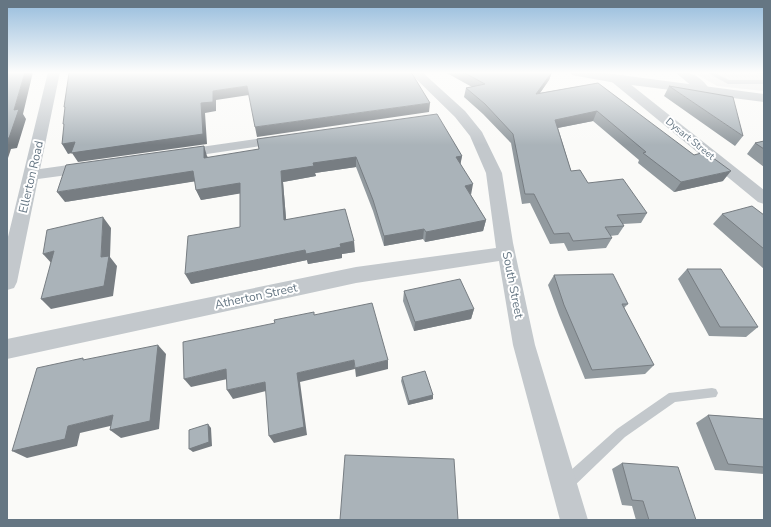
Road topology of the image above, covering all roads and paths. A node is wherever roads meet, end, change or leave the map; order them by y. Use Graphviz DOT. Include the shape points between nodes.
graph roads {
  1 [pos="52,97"];
  2 [pos="441,97"];
  3 [pos="638,97"];
  4 [pos="460,114"];
  5 [pos="445,116"];
  6 [pos="296,137"];
  7 [pos="164,156"];
  8 [pos="101,165"];
  9 [pos="31,175"];
  10 [pos="764,198"];
  11 [pos="508,253"];
  12 [pos="7,282"];
  13 [pos="7,349"];
  14 [pos="712,394"];
  15 [pos="565,485"];
  16 [pos="574,520"];
  1 -- 9 [label="street, Ellerton Road"];
  2 -- 4 [label="street, South Street"];
  3 -- 10 [label="street, Dysart Street"];
  4 -- 5 [label="street"];
  4 -- 11 [label="street, South Street" via="477,135 494,173 504,243"];
  6 -- 7 [label="street"];
  8 -- 9 [label="street"];
  9 -- 12 [label="street, Ellerton Road"];
  11 -- 13 [label="street, Atherton Street" via="356,275"];
  11 -- 15 [label="street, South Street" via="524,345"];
  14 -- 15 [label="lane" via="673,397 621,433"];
  15 -- 16 [label="street, South Street"];
}
